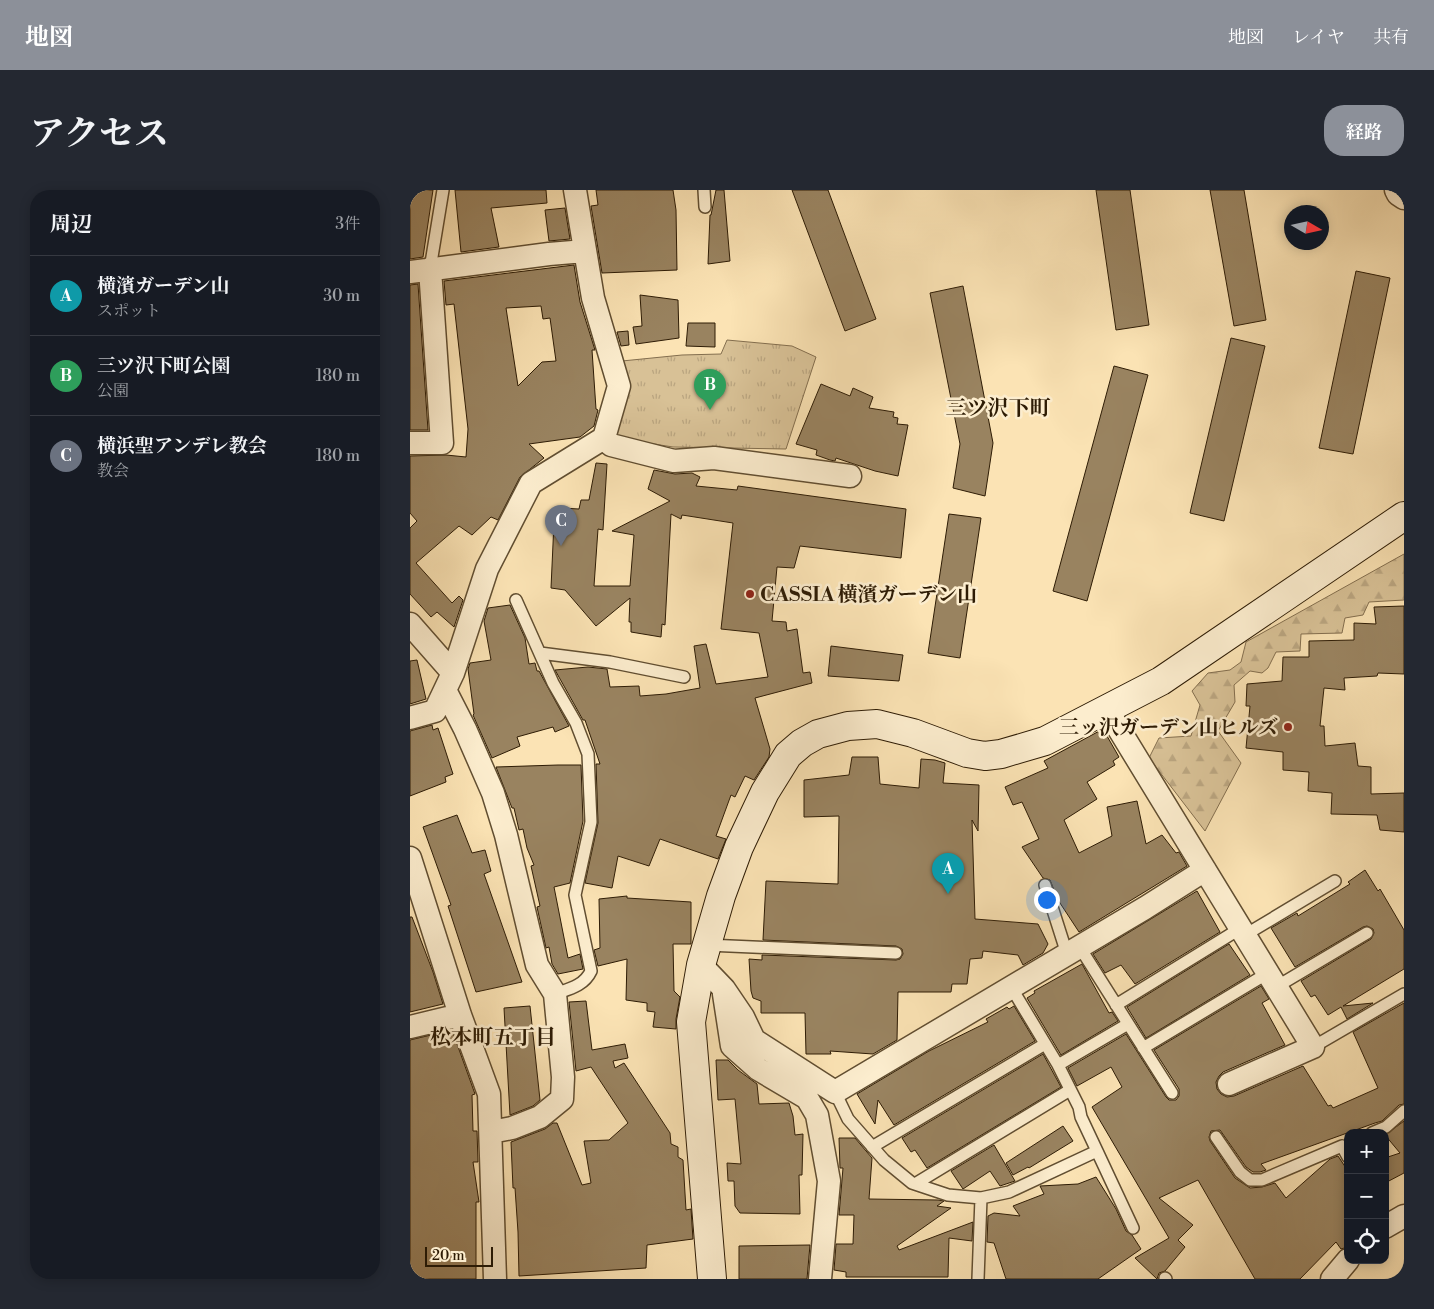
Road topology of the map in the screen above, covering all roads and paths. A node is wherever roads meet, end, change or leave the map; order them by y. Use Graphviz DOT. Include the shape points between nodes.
graph roads {
  1 [pos="443,190"];
  2 [pos="575,190"];
  3 [pos="704,190"];
  4 [pos="1396,190"];
  5 [pos="1404,198"];
  6 [pos="705,207"];
  7 [pos="585,251"];
  8 [pos="420,271"];
  9 [pos="604,438"];
  10 [pos="410,443"];
  11 [pos="850,476"];
  12 [pos="1404,516"];
  13 [pos="516,600"];
  14 [pos="410,624"];
  15 [pos="540,652"];
  16 [pos="684,677"];
  17 [pos="449,682"];
  18 [pos="1106,708"];
  19 [pos="410,718"];
  20 [pos="410,858"];
  21 [pos="1205,870"];
  22 [pos="1335,881"];
  23 [pos="1045,885"];
  24 [pos="1243,931"];
  25 [pos="1367,933"];
  26 [pos="1073,950"];
  27 [pos="896,953"];
  28 [pos="704,955"];
  29 [pos="1272,980"];
  30 [pos="1011,987"];
  31 [pos="724,989"];
  32 [pos="555,994"];
  33 [pos="1404,994"];
  34 [pos="1116,1005"];
  35 [pos="460,1015"];
  36 [pos="1128,1024"];
  37 [pos="410,1027"];
  38 [pos="1045,1044"];
  39 [pos="1313,1047"];
  40 [pos="1143,1048"];
  41 [pos="1058,1065"];
  42 [pos="1229,1084"];
  43 [pos="1070,1090"];
  44 [pos="835,1092"];
  45 [pos="1172,1093"];
  46 [pos="1404,1110"];
  47 [pos="1381,1129"];
  48 [pos="491,1132"];
  49 [pos="1216,1137"];
  50 [pos="1344,1144"];
  51 [pos="872,1147"];
  52 [pos="1097,1151"];
  53 [pos="915,1184"];
  54 [pos="981,1198"];
  55 [pos="1133,1228"];
  56 [pos="1345,1264"];
  57 [pos="495,1279"];
  58 [pos="712,1279"];
  59 [pos="820,1279"];
  60 [pos="978,1279"];
  61 [pos="1332,1279"];
  1 -- 8 [label="lane"];
  2 -- 7 [label="street"];
  3 -- 6 [label="lane"];
  4 -- 5 [label="street"];
  7 -- 8 [label="street"];
  7 -- 9 [label="street" via="593,298 619,386"];
  8 -- 10 [label="street" via="442,442"];
  9 -- 11 [label="street" via="611,445 674,460 714,458"];
  9 -- 17 [label="street" via="530,483 487,569 484,591"];
  12 -- 18 [label="street" via="1161,681"];
  13 -- 15 [label="lane"];
  14 -- 17 [label="street"];
  15 -- 16 [label="lane"];
  15 -- 32 [label="lane" via="588,754 590,822 575,895 590,971 588,978 577,986"];
  17 -- 19 [label="street" via="435,711"];
  17 -- 32 [label="street" via="493,793 537,965"];
  18 -- 21 [label="street"];
  18 -- 28 [label="street" via="1045,740 985,756 877,724 848,726 818,734 802,743 788,755 765,792 739,847"];
  20 -- 35 [label="street"];
  21 -- 24 [label="street"];
  21 -- 26 [label="street"];
  22 -- 24 [label="lane"];
  23 -- 26 [label="lane"];
  24 -- 29 [label="street"];
  24 -- 34 [label="lane"];
  25 -- 29 [label="lane"];
  26 -- 30 [label="street"];
  26 -- 34 [label="lane"];
  27 -- 28 [label="lane"];
  28 -- 31 [label="street"];
  28 -- 58 [label="street" via="691,1022"];
  29 -- 39 [label="street"];
  29 -- 40 [label="lane"];
  30 -- 38 [label="lane"];
  30 -- 44 [label="street"];
  31 -- 44 [label="street" via="754,1040"];
  31 -- 59 [label="street" via="732,1046 758,1069 807,1098 817,1115 829,1181"];
  32 -- 48 [label="street" via="562,1099 540,1117"];
  33 -- 39 [label="lane"];
  34 -- 36 [label="lane"];
  35 -- 37 [label="street"];
  35 -- 48 [label="street" via="489,1094"];
  36 -- 40 [label="lane"];
  36 -- 41 [label="lane"];
  38 -- 41 [label="lane"];
  38 -- 51 [label="lane"];
  39 -- 42 [label="street"];
  40 -- 45 [label="lane"];
  41 -- 43 [label="lane"];
  43 -- 52 [label="lane"];
  43 -- 53 [label="lane"];
  44 -- 51 [label="lane" via="848,1119"];
  46 -- 47 [label="lane"];
  48 -- 57 [label="street"];
  49 -- 50 [label="lane" via="1240,1172 1250,1180 1262,1180"];
  51 -- 53 [label="lane"];
  52 -- 54 [label="lane" via="1009,1192"];
  52 -- 55 [label="lane"];
  53 -- 54 [label="lane" via="948,1195"];
  54 -- 60 [label="lane"];
  56 -- 61 [label="street"];
}
